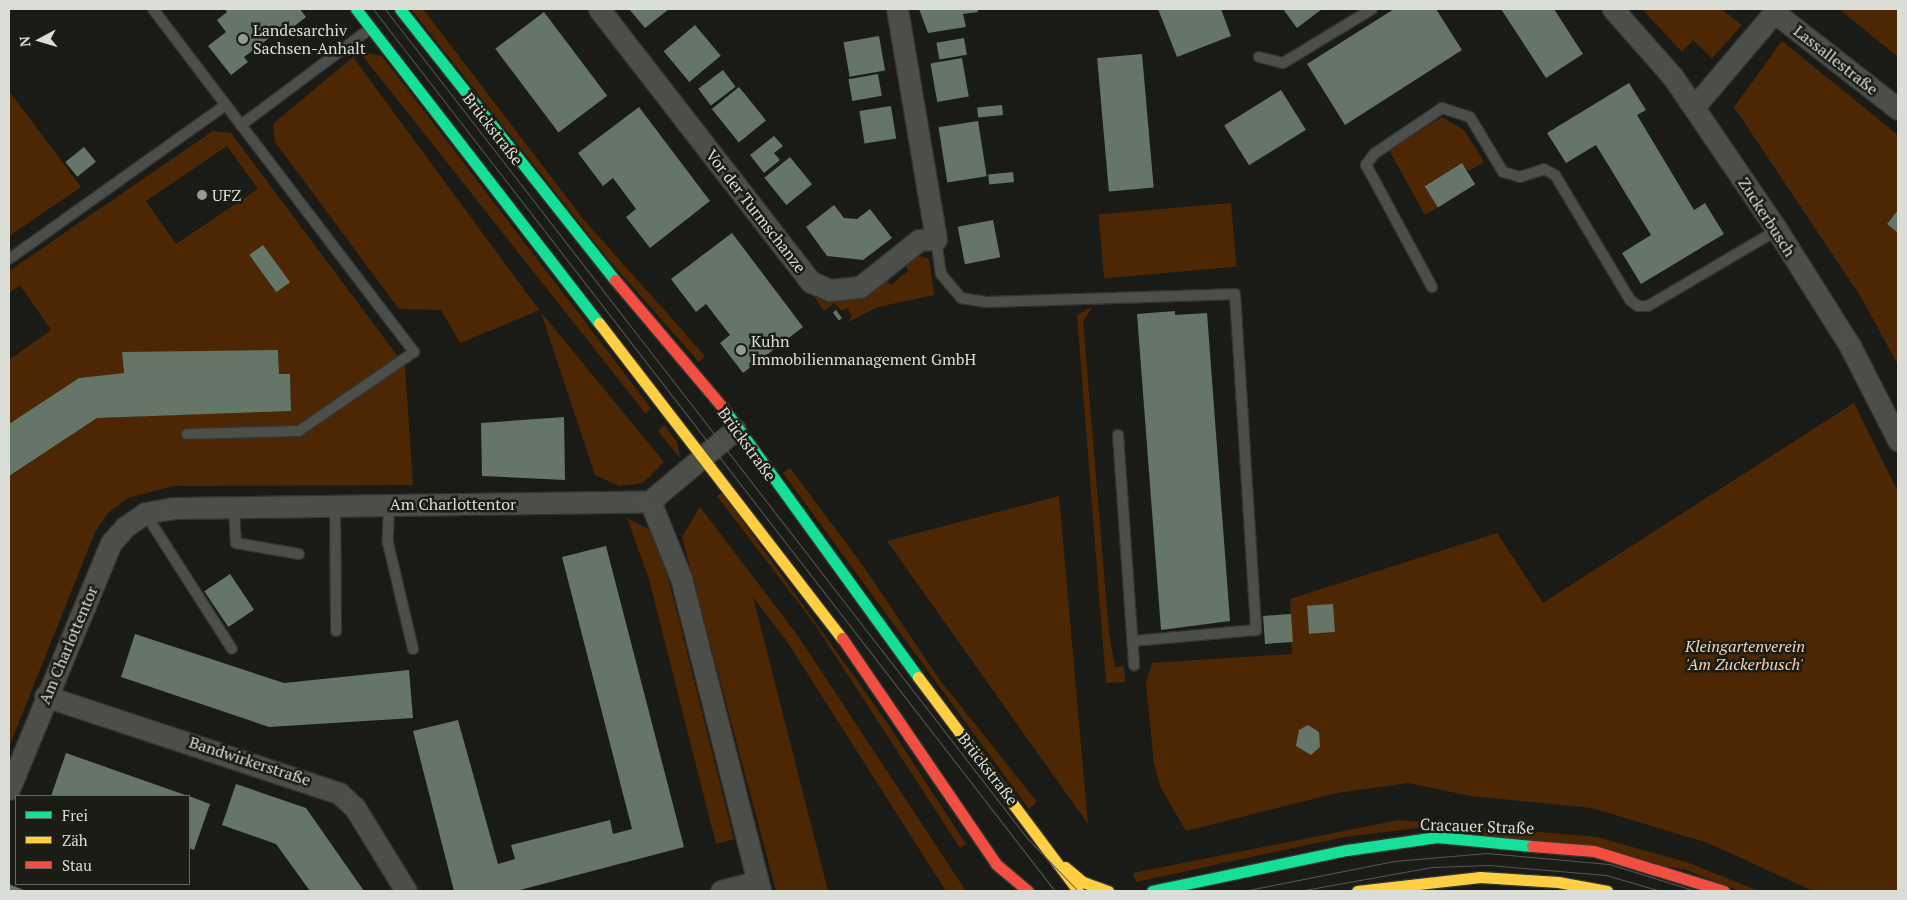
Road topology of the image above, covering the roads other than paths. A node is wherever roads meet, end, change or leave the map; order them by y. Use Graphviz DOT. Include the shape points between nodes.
graph roads {
  1 [pos="153,9"];
  2 [pos="356,9"];
  3 [pos="400,9"];
  4 [pos="599,9"];
  5 [pos="897,9"];
  6 [pos="1372,9"];
  7 [pos="1613,9"];
  8 [pos="1775,10"];
  9 [pos="371,28"];
  10 [pos="1259,57"];
  11 [pos="226,105"];
  12 [pos="1694,108"];
  13 [pos="1898,109"];
  14 [pos="242,125"];
  15 [pos="1777,230"];
  16 [pos="936,239"];
  17 [pos="9,259"];
  18 [pos="1432,287"];
  19 [pos="735,430"];
  20 [pos="187,434"];
  21 [pos="1118,435"];
  22 [pos="1898,440"];
  23 [pos="704,454"];
  24 [pos="650,501"];
  25 [pos="335,505"];
  26 [pos="389,505"];
  27 [pos="234,508"];
  28 [pos="145,513"];
  29 [pos="299,554"];
  30 [pos="336,631"];
  31 [pos="1132,641"];
  32 [pos="232,649"];
  33 [pos="413,649"];
  34 [pos="1134,665"];
  35 [pos="45,696"];
  36 [pos="9,789"];
  37 [pos="1060,862"];
  38 [pos="996,864"];
  39 [pos="759,886"];
  40 [pos="1165,890"];
  41 [pos="406,891"];
  42 [pos="721,891"];
  43 [pos="1012,891"];
  44 [pos="1028,891"];
  45 [pos="1078,891"];
  46 [pos="1108,891"];
  47 [pos="1152,891"];
  48 [pos="1357,891"];
  49 [pos="1607,891"];
  50 [pos="1724,891"];
  1 -- 11 [label="lane"];
  2 -- 9 [label="main road, Brückstraße"];
  3 -- 19 [label="main road, Brückstraße" via="568,226 670,338"];
  4 -- 16 [label="street, Vor der Turmschanze" via="811,282 830,290 860,287 919,240"];
  5 -- 16 [label="street"];
  6 -- 10 [label="lane" via="1283,63"];
  7 -- 12 [label="street, Zuckerbusch"];
  8 -- 12 [label="street"];
  8 -- 13 [label="street, Lassallestraße"];
  9 -- 14 [label="lane"];
  9 -- 23 [label="main road, Brückstraße"];
  11 -- 14 [label="lane"];
  11 -- 17 [label="lane"];
  12 -- 15 [label="street, Zuckerbusch"];
  14 -- 20 [label="lane" via="414,352 299,431"];
  15 -- 18 [label="lane" via="1648,306 1638,306 1630,300 1555,175 1544,169 1520,177 1503,172 1470,117 1456,109 1438,108 1374,154 1366,166"];
  15 -- 22 [label="street, Zuckerbusch" via="1850,346"];
  16 -- 31 [label="lane" via="942,274 961,298 994,301 1235,294 1256,630"];
  19 -- 23 [label="street"];
  19 -- 37 [label="main road, Brückstraße" via="878,626"];
  21 -- 31 [label="lane"];
  23 -- 24 [label="street"];
  23 -- 38 [label="main road, Brückstraße" via="857,658"];
  24 -- 26 [label="street, Am Charlottentor"];
  24 -- 39 [label="street" via="681,578"];
  25 -- 26 [label="street, Am Charlottentor"];
  25 -- 27 [label="street, Am Charlottentor"];
  25 -- 30 [label="lane"];
  26 -- 33 [label="lane" via="388,543"];
  27 -- 28 [label="street, Am Charlottentor"];
  27 -- 29 [label="lane" via="236,543"];
  28 -- 32 [label="lane"];
  28 -- 35 [label="street, Am Charlottentor" via="115,537"];
  31 -- 34 [label="lane"];
  35 -- 36 [label="street, Am Charlottentor"];
  35 -- 41 [label="street, Bandwirkerstraße" via="339,793 355,808"];
  37 -- 45 [label="main road, Brückstraße"];
  37 -- 46 [label="main road" via="1083,882"];
  38 -- 43 [label="main road"];
  38 -- 44 [label="main road, Brückstraße"];
  39 -- 42 [label="street"];
  40 -- 47 [label="main road, Cracauer Straße"];
  40 -- 50 [label="main road, Cracauer Straße" via="1347,850 1437,837 1594,851"];
  48 -- 49 [label="main road" via="1480,877 1558,882"];
}
